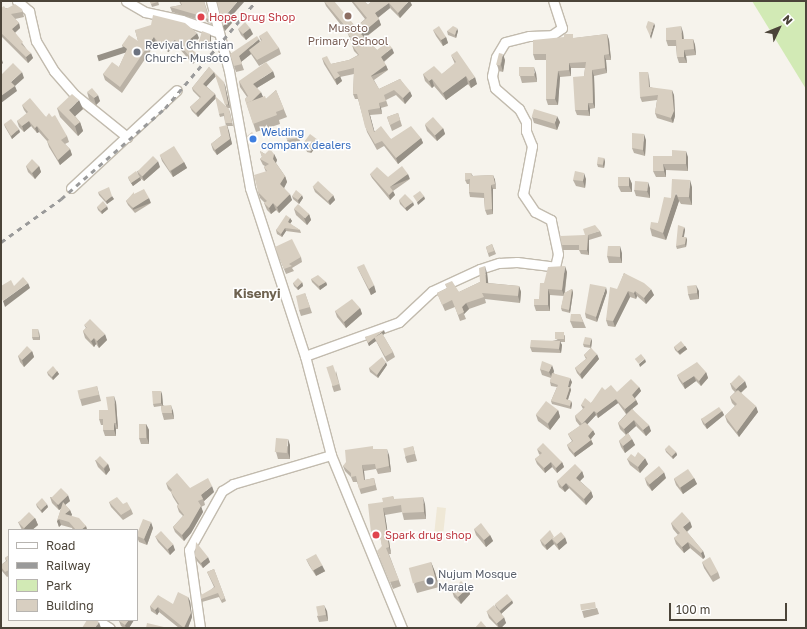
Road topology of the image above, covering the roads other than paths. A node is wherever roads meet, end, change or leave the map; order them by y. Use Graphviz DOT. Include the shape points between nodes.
graph roads {
  1 [pos="126,1"];
  2 [pos="210,1"];
  3 [pos="553,1"];
  4 [pos="22,2"];
  5 [pos="219,33"];
  6 [pos="177,90"];
  7 [pos="127,137"];
  8 [pos="71,188"];
  9 [pos="305,356"];
  10 [pos="331,455"];
  11 [pos="99,621"];
  12 [pos="110,628"];
  13 [pos="200,628"];
  14 [pos="402,628"];
  1 -- 5 [label="street" via="145,12 182,20"];
  2 -- 5 [label="street"];
  3 -- 9 [label="street" via="562,28 552,35 529,36 505,42 496,57 492,76 495,88 519,109 526,122 526,131 532,146 522,194 535,212 552,220 558,254 555,267 517,262 499,263 480,269 432,292 399,322"];
  4 -- 7 [label="street" via="29,11 36,41 54,71 75,95"];
  5 -- 9 [label="street" via="229,71 250,188"];
  6 -- 7 [label="street"];
  7 -- 8 [label="street"];
  9 -- 10 [label="street"];
  10 -- 13 [label="street" via="233,484 222,491 189,550"];
  10 -- 14 [label="street"];
  11 -- 12 [label="street"];
}
